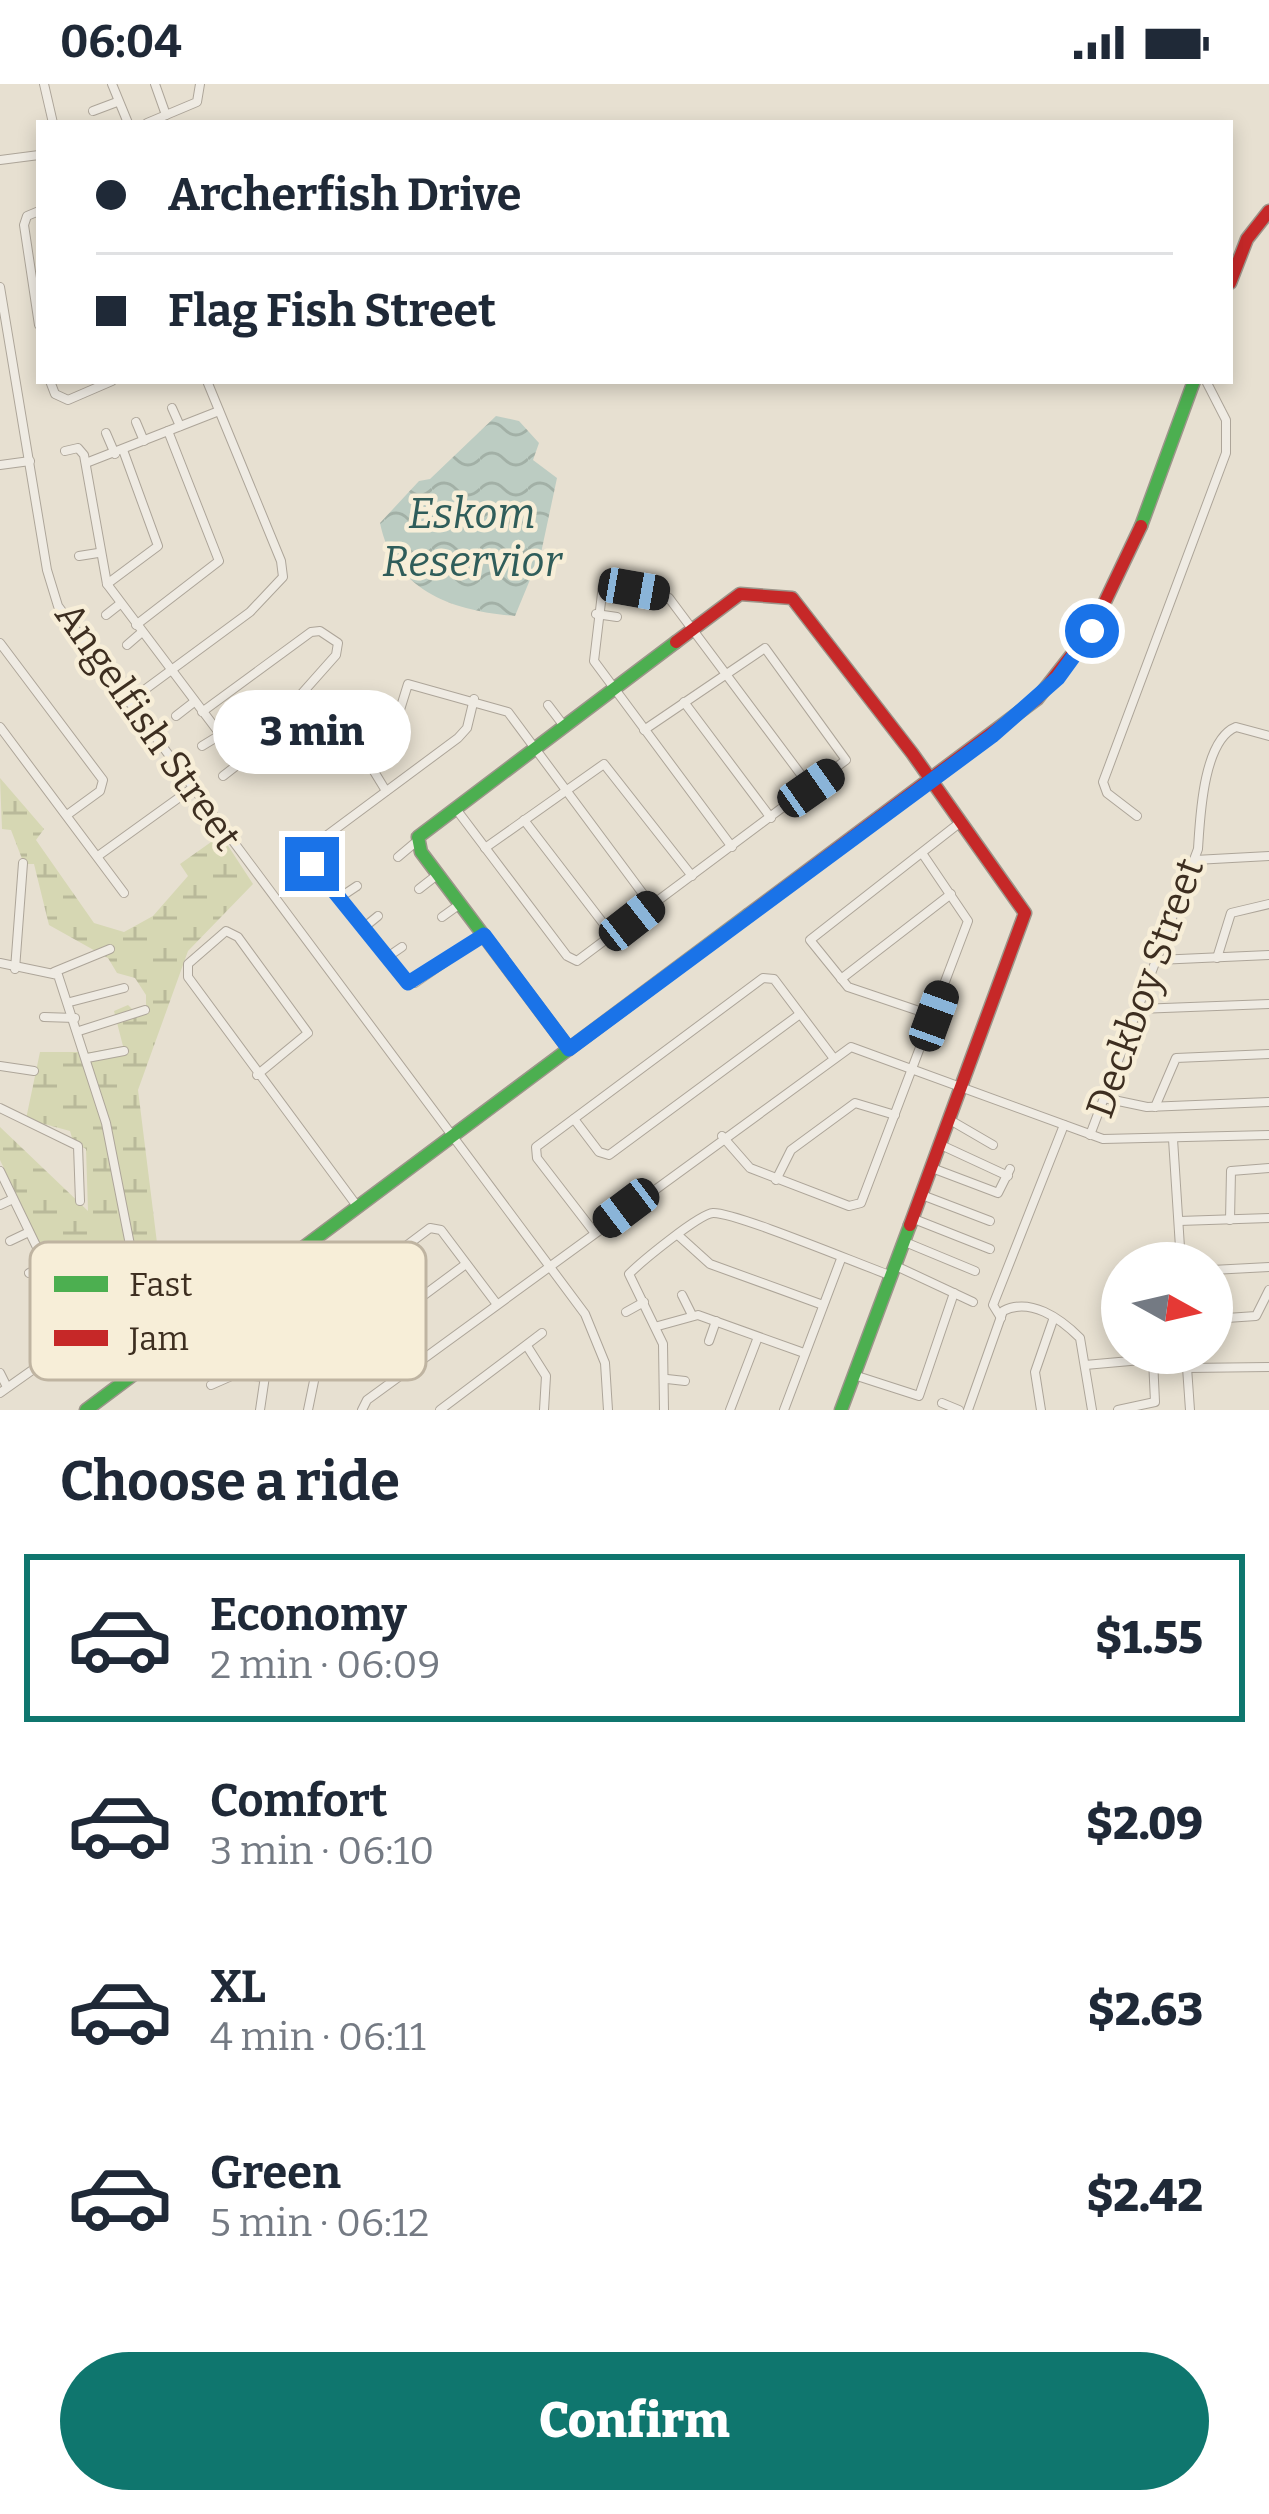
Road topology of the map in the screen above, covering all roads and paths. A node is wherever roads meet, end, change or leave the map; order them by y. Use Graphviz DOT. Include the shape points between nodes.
graph roads {
  1 [pos="44,84"];
  2 [pos="112,84"];
  3 [pos="154,84"];
  4 [pos="200,84"];
  5 [pos="118,102"];
  6 [pos="93,111"];
  7 [pos="166,115"];
  8 [pos="52,120"];
  9 [pos="127,120"];
  10 [pos="154,120"];
  11 [pos="36,154"];
  12 [pos="0,160"];
  13 [pos="1269,211"];
  14 [pos="36,212"];
  15 [pos="1233,275"];
  16 [pos="0,286"];
  17 [pos="36,305"];
  18 [pos="52,384"];
  19 [pos="208,384"];
  20 [pos="1192,384"];
  21 [pos="1208,384"];
  22 [pos="93,385"];
  23 [pos="172,408"];
  24 [pos="218,411"];
  25 [pos="136,422"];
  26 [pos="180,426"];
  27 [pos="168,431"];
  28 [pos="106,433"];
  29 [pos="144,441"];
  30 [pos="64,452"];
  31 [pos="119,452"];
  32 [pos="30,461"];
  33 [pos="86,463"];
  34 [pos="0,464"];
  35 [pos="98,553"];
  36 [pos="80,556"];
  37 [pos="107,584"];
  38 [pos="120,604"];
  39 [pos="596,614"];
  40 [pos="106,615"];
  41 [pos="617,617"];
  42 [pos="139,628"];
  43 [pos="692,630"];
  44 [pos="0,643"];
  45 [pos="127,645"];
  46 [pos="169,671"];
  47 [pos="724,672"];
  48 [pos="613,691"];
  49 [pos="474,699"];
  50 [pos="684,701"];
  51 [pos="128,702"];
  52 [pos="194,702"];
  53 [pos="548,705"];
  54 [pos="202,712"];
  55 [pos="176,716"];
  56 [pos="564,726"];
  57 [pos="0,727"];
  58 [pos="644,730"];
  59 [pos="220,735"];
  60 [pos="1269,736"];
  61 [pos="202,746"];
  62 [pos="533,749"];
  63 [pos="241,762"];
  64 [pos="223,776"];
  65 [pos="932,782"];
  66 [pos="811,788"];
  67 [pos="191,789"];
  68 [pos="386,790"];
  69 [pos="565,790"];
  70 [pos="454,806"];
  71 [pos="67,814"];
  72 [pos="1137,816"];
  73 [pos="771,818"];
  74 [pos="524,820"];
  75 [pos="962,821"];
  76 [pos="417,841"];
  77 [pos="731,847"];
  78 [pos="485,848"];
  79 [pos="922,853"];
  80 [pos="98,856"];
  81 [pos="1269,856"];
  82 [pos="398,857"];
  83 [pos="1195,860"];
  84 [pos="22,863"];
  85 [pos="438,874"];
  86 [pos="692,876"];
  87 [pos="357,886"];
  88 [pos="418,889"];
  89 [pos="124,893"];
  90 [pos="951,894"];
  91 [pos="339,898"];
  92 [pos="461,903"];
  93 [pos="1269,904"];
  94 [pos="652,906"];
  95 [pos="378,916"];
  96 [pos="442,917"];
  97 [pos="362,929"];
  98 [pos="484,935"];
  99 [pos="613,936"];
  100 [pos="402,947"];
  101 [pos="110,950"];
  102 [pos="1269,956"];
  103 [pos="386,958"];
  104 [pos="1216,958"];
  105 [pos="1157,960"];
  106 [pos="0,963"];
  107 [pos="15,969"];
  108 [pos="53,972"];
  109 [pos="841,979"];
  110 [pos="124,988"];
  111 [pos="70,1002"];
  112 [pos="1269,1004"];
  113 [pos="1138,1009"];
  114 [pos="145,1010"];
  115 [pos="800,1014"];
  116 [pos="934,1016"];
  117 [pos="44,1017"];
  118 [pos="75,1018"];
  119 [pos="79,1031"];
  120 [pos="569,1049"];
  121 [pos="124,1051"];
  122 [pos="1269,1054"];
  123 [pos="832,1056"];
  124 [pos="86,1058"];
  125 [pos="0,1066"];
  126 [pos="915,1067"];
  127 [pos="34,1071"];
  128 [pos="257,1075"];
  129 [pos="963,1085"];
  130 [pos="1104,1098"];
  131 [pos="1269,1102"];
  132 [pos="1155,1107"];
  133 [pos="0,1108"];
  134 [pos="895,1115"];
  135 [pos="574,1119"];
  136 [pos="950,1120"];
  137 [pos="1064,1125"];
  138 [pos="452,1135"];
  139 [pos="1090,1135"];
  140 [pos="1269,1135"];
  141 [pos="722,1136"];
  142 [pos="1173,1139"];
  143 [pos="941,1145"];
  144 [pos="992,1145"];
  145 [pos="932,1168"];
  146 [pos="1269,1168"];
  147 [pos="0,1171"];
  148 [pos="776,1180"];
  149 [pos="922,1195"];
  150 [pos="13,1199"];
  151 [pos="80,1201"];
  152 [pos="0,1205"];
  153 [pos="358,1206"];
  154 [pos="1269,1218"];
  155 [pos="914,1219"];
  156 [pos="1230,1220"];
  157 [pos="990,1221"];
  158 [pos="1179,1221"];
  159 [pos="29,1232"];
  160 [pos="594,1232"];
  161 [pos="679,1236"];
  162 [pos="10,1241"];
  163 [pos="34,1242"];
  164 [pos="130,1242"];
  165 [pos="309,1242"];
  166 [pos="411,1242"];
  167 [pos="905,1242"];
  168 [pos="1180,1242"];
  169 [pos="990,1249"];
  170 [pos="841,1259"];
  171 [pos="466,1264"];
  172 [pos="549,1264"];
  173 [pos="1269,1267"];
  174 [pos="1233,1269"];
  175 [pos="975,1270"];
  176 [pos="894,1271"];
  177 [pos="1269,1290"];
  178 [pos="954,1293"];
  179 [pos="426,1294"];
  180 [pos="682,1295"];
  181 [pos="644,1302"];
  182 [pos="973,1302"];
  183 [pos="496,1304"];
  184 [pos="823,1305"];
  185 [pos="626,1312"];
  186 [pos="692,1315"];
  187 [pos="1001,1318"];
  188 [pos="1233,1318"];
  189 [pos="1053,1320"];
  190 [pos="716,1321"];
  191 [pos="658,1326"];
  192 [pos="542,1333"];
  193 [pos="758,1337"];
  194 [pos="709,1341"];
  195 [pos="527,1346"];
  196 [pos="805,1353"];
  197 [pos="426,1356"];
  198 [pos="1085,1365"];
  199 [pos="1269,1366"];
  200 [pos="1233,1367"];
  201 [pos="30,1371"];
  202 [pos="0,1373"];
  203 [pos="1187,1374"];
  204 [pos="854,1375"];
  205 [pos="667,1379"];
  206 [pos="124,1380"];
  207 [pos="222,1380"];
  208 [pos="264,1380"];
  209 [pos="314,1380"];
  210 [pos="394,1380"];
  211 [pos="685,1381"];
  212 [pos="212,1384"];
  213 [pos="4,1390"];
  214 [pos="920,1396"];
  215 [pos="942,1403"];
  216 [pos="105,1404"];
  217 [pos="86,1410"];
  218 [pos="260,1410"];
  219 [pos="308,1410"];
  220 [pos="362,1410"];
  221 [pos="440,1410"];
  222 [pos="544,1410"];
  223 [pos="608,1410"];
  224 [pos="664,1410"];
  225 [pos="730,1410"];
  226 [pos="784,1410"];
  227 [pos="841,1410"];
  228 [pos="922,1410"];
  229 [pos="959,1410"];
  230 [pos="968,1410"];
  231 [pos="1041,1410"];
  232 [pos="1093,1410"];
  233 [pos="1118,1410"];
  234 [pos="1190,1410"];
  1 -- 8 [label="street"];
  2 -- 5 [label="street"];
  3 -- 7 [label="street"];
  4 -- 7 [label="street" via="197,102"];
  5 -- 6 [label="street"];
  5 -- 9 [label="street"];
  7 -- 10 [label="street"];
  11 -- 12 [label="street"];
  13 -- 15 [label="street"];
  14 -- 17 [label="street" via="24,225"];
  16 -- 32 [label="street, Angelfish Street"];
  18 -- 22 [label="street" via="63,399"];
  19 -- 24 [label="street"];
  20 -- 65 [label="street" via="1114,590 1085,641 1037,699"];
  21 -- 72 [label="street" via="1226,420 1226,453 1103,785"];
  23 -- 26 [label="street"];
  24 -- 26 [label="street"];
  24 -- 46 [label="street" via="283,578"];
  25 -- 29 [label="street"];
  26 -- 27 [label="street"];
  27 -- 29 [label="street"];
  27 -- 42 [label="street" via="219,560"];
  28 -- 31 [label="street"];
  29 -- 31 [label="street"];
  30 -- 33 [label="street" via="82,450"];
  31 -- 33 [label="street"];
  31 -- 37 [label="street" via="158,546"];
  32 -- 34 [label="street"];
  32 -- 51 [label="street, Angelfish Street" via="55,599"];
  33 -- 35 [label="street"];
  35 -- 36 [label="street"];
  35 -- 37 [label="street"];
  37 -- 38 [label="street"];
  38 -- 40 [label="street"];
  38 -- 42 [label="street"];
  39 -- 41 [label="street"];
  39 -- 43 [label="street" via="608,584 664,595"];
  39 -- 48 [label="street" via="592,655"];
  42 -- 45 [label="street"];
  42 -- 46 [label="street"];
  43 -- 47 [label="street"];
  43 -- 48 [label="street"];
  43 -- 65 [label="street" via="743,593 795,599"];
  44 -- 71 [label="street" via="103,780"];
  46 -- 51 [label="street"];
  46 -- 52 [label="street"];
  47 -- 50 [label="street"];
  47 -- 66 [label="street"];
  47 -- 66 [label="street" via="758,647 773,654 846,756"];
  48 -- 56 [label="street"];
  48 -- 58 [label="street"];
  49 -- 62 [label="street" via="508,712"];
  49 -- 68 [label="street" via="462,734"];
  49 -- 68 [label="street" via="408,684 394,729 367,760"];
  50 -- 58 [label="street"];
  50 -- 73 [label="street"];
  51 -- 67 [label="street, Angelfish Street"];
  52 -- 54 [label="street"];
  52 -- 55 [label="street"];
  53 -- 56 [label="street"];
  54 -- 59 [label="street"];
  54 -- 63 [label="street" via="310,632 335,639 336,655"];
  56 -- 62 [label="street"];
  57 -- 71 [label="street"];
  58 -- 77 [label="street"];
  59 -- 61 [label="street"];
  59 -- 63 [label="street"];
  60 -- 83 [label="street, Deckboy Street" via="1241,727 1224,733 1197,808"];
  62 -- 69 [label="street"];
  62 -- 70 [label="street"];
  63 -- 64 [label="street"];
  65 -- 75 [label="street"];
  65 -- 120 [label="street"];
  66 -- 73 [label="street"];
  67 -- 80 [label="street"];
  67 -- 138 [label="street, Angelfish Street"];
  68 -- 91 [label="street" via="310,851"];
  69 -- 74 [label="street"];
  69 -- 86 [label="street" via="607,766"];
  69 -- 94 [label="street"];
  70 -- 76 [label="street"];
  70 -- 78 [label="street"];
  71 -- 80 [label="street"];
  73 -- 77 [label="street"];
  74 -- 78 [label="street"];
  74 -- 99 [label="street"];
  75 -- 79 [label="street"];
  75 -- 129 [label="street" via="1025,918"];
  76 -- 82 [label="street"];
  76 -- 85 [label="street"];
  77 -- 86 [label="street"];
  78 -- 99 [label="street" via="572,960"];
  79 -- 90 [label="street"];
  79 -- 109 [label="street" via="811,939"];
  80 -- 89 [label="street"];
  81 -- 83 [label="street"];
  83 -- 105 [label="street, Deckboy Street"];
  84 -- 107 [label="street"];
  85 -- 88 [label="street"];
  85 -- 92 [label="street"];
  86 -- 94 [label="street"];
  87 -- 91 [label="street"];
  90 -- 109 [label="street"];
  90 -- 116 [label="street" via="968,921"];
  91 -- 97 [label="street"];
  92 -- 96 [label="street"];
  92 -- 98 [label="street"];
  93 -- 104 [label="street" via="1231,914"];
  94 -- 99 [label="street"];
  95 -- 97 [label="street"];
  97 -- 103 [label="street"];
  98 -- 103 [label="street" via="415,983"];
  98 -- 120 [label="street"];
  100 -- 103 [label="street"];
  101 -- 108 [label="street"];
  102 -- 104 [label="street"];
  104 -- 105 [label="street"];
  105 -- 113 [label="street, Deckboy Street"];
  106 -- 107 [label="street"];
  107 -- 108 [label="street"];
  108 -- 111 [label="street"];
  109 -- 116 [label="street" via="854,991"];
  110 -- 111 [label="street"];
  111 -- 118 [label="street"];
  112 -- 113 [label="street"];
  113 -- 130 [label="street, Deckboy Street"];
  114 -- 119 [label="street"];
  115 -- 123 [label="street"];
  115 -- 135 [label="street" via="609,1155"];
  115 -- 135 [label="street" via="765,976"];
  116 -- 126 [label="street"];
  117 -- 118 [label="street"];
  118 -- 119 [label="street"];
  119 -- 124 [label="street"];
  120 -- 138 [label="street"];
  121 -- 124 [label="street"];
  122 -- 132 [label="street" via="1176,1058"];
  123 -- 126 [label="street" via="855,1046"];
  123 -- 141 [label="street"];
  124 -- 164 [label="street"];
  125 -- 127 [label="street"];
  126 -- 129 [label="street"];
  126 -- 134 [label="street"];
  128 -- 128 [label="street" via="186,971 226,931 308,1033"];
  128 -- 153 [label="street"];
  129 -- 136 [label="street"];
  129 -- 137 [label="street"];
  130 -- 132 [label="street"];
  130 -- 139 [label="street, Deckboy Street"];
  131 -- 132 [label="street"];
  133 -- 151 [label="street" via="77,1146"];
  134 -- 148 [label="street" via="855,1103 790,1150"];
  134 -- 148 [label="street" via="858,1205"];
  135 -- 160 [label="street" via="535,1153"];
  136 -- 143 [label="street"];
  136 -- 144 [label="street"];
  137 -- 139 [label="street"];
  137 -- 187 [label="street" via="993,1305"];
  138 -- 153 [label="street"];
  138 -- 172 [label="street, Angelfish Street"];
  139 -- 142 [label="street"];
  140 -- 142 [label="street"];
  141 -- 148 [label="street" via="743,1164"];
  141 -- 160 [label="street"];
  142 -- 158 [label="street"];
  143 -- 145 [label="street"];
  143 -- 145 [label="street" via="1009,1172 998,1193"];
  145 -- 149 [label="street"];
  146 -- 156 [label="street" via="1231,1171"];
  147 -- 150 [label="street"];
  149 -- 155 [label="street"];
  149 -- 157 [label="street"];
  150 -- 152 [label="street"];
  150 -- 159 [label="street"];
  153 -- 165 [label="street"];
  154 -- 156 [label="street"];
  155 -- 167 [label="street"];
  155 -- 169 [label="street"];
  156 -- 158 [label="street"];
  158 -- 168 [label="street"];
  159 -- 162 [label="street"];
  159 -- 163 [label="street"];
  160 -- 172 [label="street"];
  161 -- 170 [label="street" via="719,1214"];
  161 -- 181 [label="street" via="631,1271"];
  161 -- 184 [label="street" via="704,1262"];
  166 -- 171 [label="street" via="441,1230"];
  167 -- 175 [label="street"];
  167 -- 176 [label="street"];
  170 -- 176 [label="street"];
  170 -- 184 [label="street"];
  171 -- 179 [label="street"];
  171 -- 183 [label="street"];
  172 -- 183 [label="street"];
  172 -- 223 [label="street, Angelfish Street" via="599,1342"];
  173 -- 174 [label="street"];
  176 -- 178 [label="street"];
  176 -- 204 [label="street"];
  177 -- 188 [label="street" via="1257,1316"];
  178 -- 182 [label="street"];
  178 -- 214 [label="street"];
  180 -- 186 [label="street"];
  181 -- 185 [label="street"];
  181 -- 191 [label="street"];
  183 -- 197 [label="street"];
  184 -- 196 [label="street"];
  186 -- 190 [label="street"];
  186 -- 191 [label="street"];
  187 -- 189 [label="street" via="1019,1304"];
  187 -- 230 [label="street"];
  189 -- 198 [label="street" via="1080,1338"];
  189 -- 231 [label="street" via="1036,1369"];
  190 -- 193 [label="street"];
  190 -- 194 [label="street"];
  191 -- 205 [label="street"];
  192 -- 195 [label="street"];
  193 -- 196 [label="street"];
  193 -- 225 [label="street"];
  195 -- 221 [label="street"];
  195 -- 222 [label="street" via="545,1371"];
  196 -- 226 [label="street"];
  198 -- 232 [label="street"];
  198 -- 233 [label="street" via="1153,1359 1155,1402"];
  199 -- 200 [label="street"];
  201 -- 213 [label="street"];
  202 -- 213 [label="street"];
  203 -- 234 [label="street"];
  204 -- 214 [label="street"];
  204 -- 227 [label="street"];
  205 -- 211 [label="street"];
  205 -- 224 [label="street"];
  206 -- 216 [label="street"];
  207 -- 212 [label="street"];
  208 -- 218 [label="street"];
  209 -- 219 [label="street"];
  210 -- 220 [label="street"];
  214 -- 228 [label="street"];
  215 -- 229 [label="street"];
  216 -- 217 [label="street"];
}
